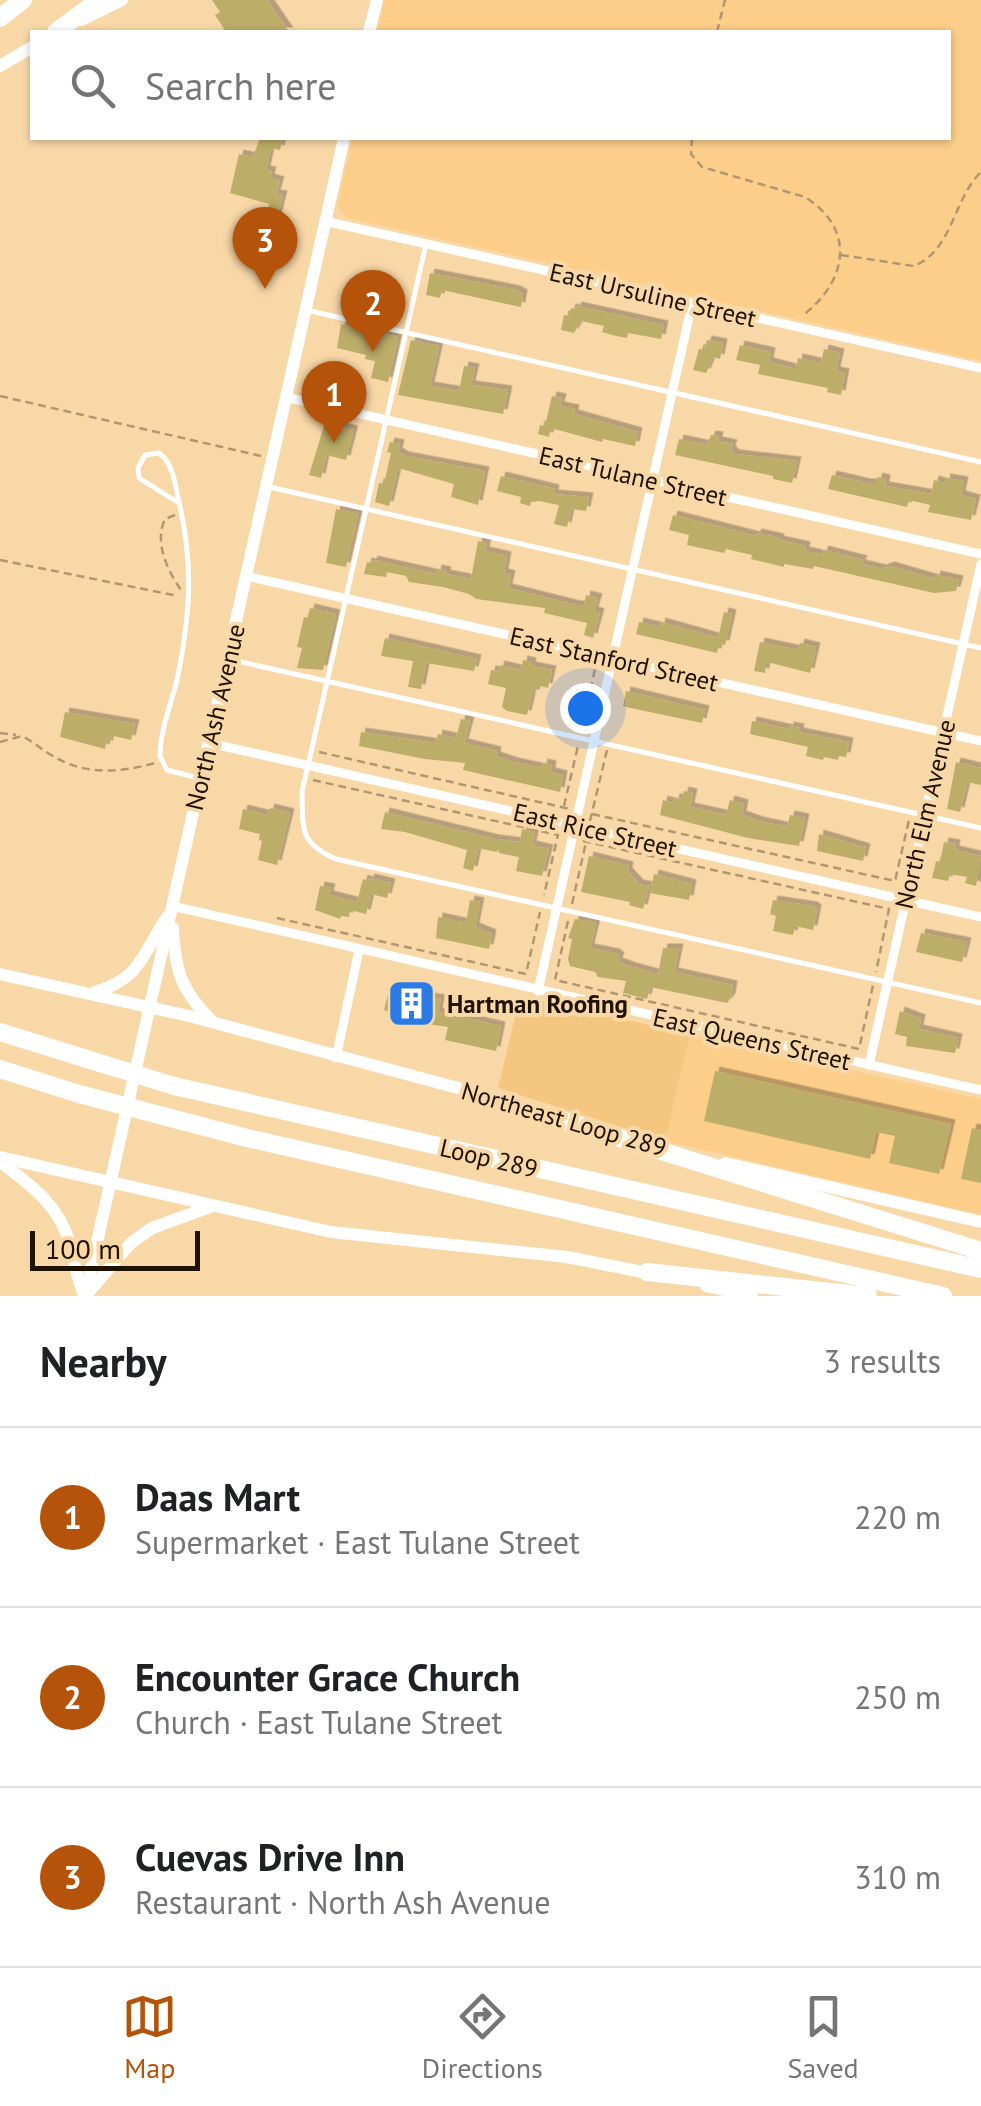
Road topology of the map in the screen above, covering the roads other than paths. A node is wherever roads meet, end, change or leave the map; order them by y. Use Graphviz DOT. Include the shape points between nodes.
graph roads {
  1 [pos="24,0"];
  2 [pos="99,0"];
  3 [pos="122,0"];
  4 [pos="377,0"];
  5 [pos="0,18"];
  6 [pos="59,30"];
  7 [pos="60,30"];
  8 [pos="370,30"];
  9 [pos="30,48"];
  10 [pos="0,66"];
  11 [pos="344,140"];
  12 [pos="324,221"];
  13 [pos="426,244"];
  14 [pos="692,304"];
  15 [pos="305,310"];
  16 [pos="406,331"];
  17 [pos="981,368"];
  18 [pos="673,391"];
  19 [pos="286,397"];
  20 [pos="387,420"];
  21 [pos="981,462"];
  22 [pos="653,480"];
  23 [pos="266,487"];
  24 [pos="179,504"];
  25 [pos="367,509"];
  26 [pos="981,554"];
  27 [pos="981,564"];
  28 [pos="632,570"];
  29 [pos="246,576"];
  30 [pos="347,599"];
  31 [pos="963,644"];
  32 [pos="981,648"];
  33 [pos="613,658"];
  34 [pos="228,659"];
  35 [pos="328,682"];
  36 [pos="943,733"];
  37 [pos="594,741"];
  38 [pos="981,741"];
  39 [pos="209,743"];
  40 [pos="310,766"];
  41 [pos="201,778"];
  42 [pos="924,816"];
  43 [pos="576,825"];
  44 [pos="981,828"];
  45 [pos="906,900"];
  46 [pos="172,908"];
  47 [pos="557,908"];
  48 [pos="981,916"];
  49 [pos="360,950"];
  50 [pos="0,974"];
  51 [pos="887,982"];
  52 [pos="538,991"];
  53 [pos="90,994"];
  54 [pos="981,1003"];
  55 [pos="150,1007"];
  56 [pos="214,1023"];
  57 [pos="0,1030"];
  58 [pos="336,1058"];
  59 [pos="869,1065"];
  60 [pos="4,1071"];
  61 [pos="981,1090"];
  62 [pos="549,1116"];
  63 [pos="0,1160"];
  64 [pos="112,1178"];
  65 [pos="212,1207"];
  66 [pos="981,1222"];
  67 [pos="981,1250"];
  68 [pos="981,1268"];
  69 [pos="646,1272"];
  70 [pos="85,1296"];
  71 [pos="752,1296"];
  72 [pos="868,1296"];
  73 [pos="943,1296"];
  1 -- 5 [label="highway"];
  2 -- 6 [label="highway"];
  3 -- 7 [label="main road"];
  4 -- 8 [label="main road"];
  9 -- 10 [label="main road"];
  11 -- 12 [label="main road, North Ash Avenue"];
  12 -- 13 [label="street, East Ursuline Street"];
  12 -- 15 [label="main road, North Ash Avenue"];
  13 -- 14 [label="street, East Ursuline Street"];
  13 -- 16 [label="lane"];
  14 -- 17 [label="street, East Ursuline Street"];
  14 -- 18 [label="street"];
  15 -- 16 [label="lane"];
  15 -- 19 [label="main road, North Ash Avenue"];
  16 -- 18 [label="lane"];
  16 -- 20 [label="lane"];
  18 -- 21 [label="lane"];
  18 -- 22 [label="street"];
  19 -- 20 [label="street, East Tulane Street"];
  19 -- 23 [label="main road, North Ash Avenue"];
  20 -- 22 [label="street, East Tulane Street"];
  20 -- 25 [label="lane"];
  22 -- 26 [label="street, East Tulane Street"];
  22 -- 28 [label="street"];
  23 -- 25 [label="lane"];
  23 -- 29 [label="main road, North Ash Avenue"];
  24 -- 24 [label="lane" via="168,460 145,455 139,478"];
  24 -- 41 [label="lane" via="190,593 160,746 167,770"];
  25 -- 28 [label="lane"];
  25 -- 30 [label="lane"];
  27 -- 31 [label="street, North Elm Avenue"];
  28 -- 31 [label="lane"];
  28 -- 33 [label="street"];
  29 -- 30 [label="street, East Stanford Street"];
  29 -- 34 [label="main road, North Ash Avenue"];
  30 -- 33 [label="street, East Stanford Street"];
  30 -- 35 [label="lane"];
  31 -- 32 [label="lane"];
  31 -- 36 [label="street, North Elm Avenue"];
  33 -- 36 [label="street, East Stanford Street"];
  33 -- 37 [label="street"];
  34 -- 35 [label="lane"];
  34 -- 39 [label="main road, North Ash Avenue"];
  35 -- 37 [label="lane"];
  35 -- 40 [label="lane"];
  36 -- 38 [label="street, East Stanford Street"];
  36 -- 42 [label="street, North Elm Avenue"];
  37 -- 42 [label="lane"];
  37 -- 43 [label="street"];
  39 -- 40 [label="street, East Rice Street"];
  39 -- 41 [label="main road, North Ash Avenue"];
  40 -- 43 [label="street, East Rice Street"];
  40 -- 47 [label="lane" via="302,792 304,830 315,850"];
  41 -- 46 [label="main road, North Ash Avenue"];
  42 -- 44 [label="lane"];
  42 -- 45 [label="street, North Elm Avenue"];
  43 -- 45 [label="street, East Rice Street"];
  43 -- 47 [label="street"];
  45 -- 48 [label="street, East Rice Street"];
  45 -- 51 [label="street, North Elm Avenue"];
  46 -- 49 [label="street, East Queens Street"];
  46 -- 53 [label="main road" via="134,972"];
  46 -- 55 [label="main road, North Ash Avenue"];
  46 -- 56 [label="main road" via="180,977"];
  47 -- 51 [label="lane"];
  47 -- 52 [label="street"];
  49 -- 52 [label="street, East Queens Street"];
  49 -- 58 [label="street"];
  50 -- 53 [label="main road, Northeast Loop 289"];
  51 -- 54 [label="lane"];
  51 -- 59 [label="street, North Elm Avenue"];
  52 -- 59 [label="street, East Queens Street"];
  53 -- 55 [label="main road, Northeast Loop 289"];
  55 -- 56 [label="main road, Northeast Loop 289"];
  55 -- 64 [label="main road, North Ash Avenue"];
  56 -- 58 [label="main road, Northeast Loop 289"];
  57 -- 68 [label="highway, Loop 289" via="192,1091"];
  58 -- 62 [label="main road, Northeast Loop 289"];
  59 -- 61 [label="street, East Queens Street"];
  60 -- 73 [label="highway, Loop 289" via="247,1138"];
  62 -- 66 [label="main road, Northeast Loop 289"];
  62 -- 67 [label="highway"];
  63 -- 64 [label="main road"];
  63 -- 70 [label="main road" via="49,1202 63,1224"];
  64 -- 65 [label="main road"];
  64 -- 70 [label="main road, North Ash Avenue"];
  65 -- 69 [label="main road" via="331,1232 567,1256"];
  65 -- 70 [label="main road" via="170,1220 131,1243"];
  69 -- 71 [label="main road"];
  69 -- 72 [label="highway"];
}
